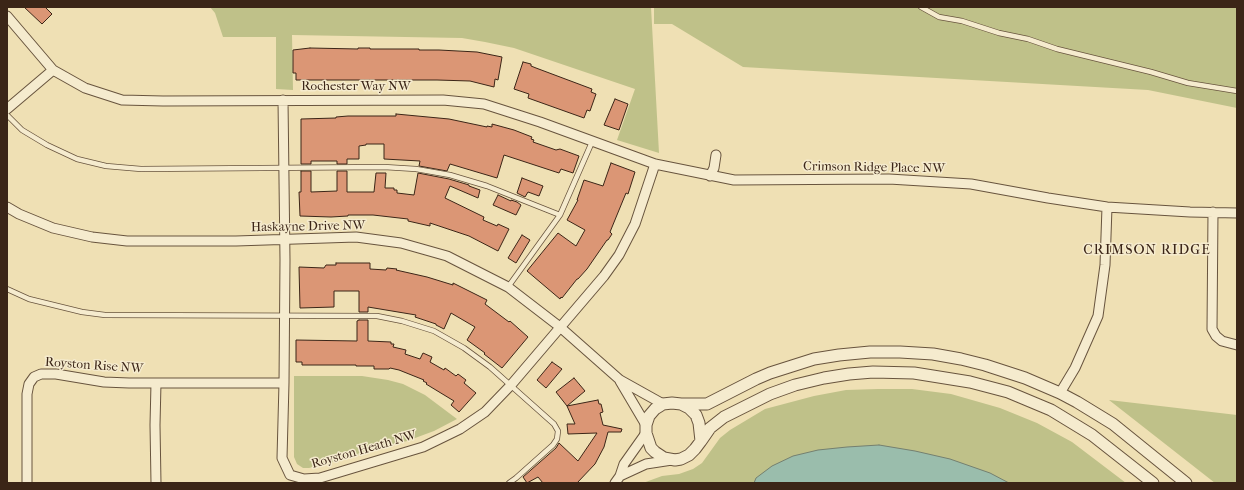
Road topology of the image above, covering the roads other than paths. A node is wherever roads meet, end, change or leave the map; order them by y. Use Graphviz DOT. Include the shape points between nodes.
graph roads {
  1 [pos="921,7"];
  2 [pos="7,16"];
  3 [pos="53,70"];
  4 [pos="1237,91"];
  5 [pos="284,100"];
  6 [pos="7,109"];
  7 [pos="7,115"];
  8 [pos="592,142"];
  9 [pos="716,155"];
  10 [pos="655,164"];
  11 [pos="284,168"];
  12 [pos="710,176"];
  13 [pos="7,207"];
  14 [pos="1107,207"];
  15 [pos="1212,212"];
  16 [pos="1237,213"];
  17 [pos="560,215"];
  18 [pos="285,240"];
  19 [pos="508,287"];
  20 [pos="7,289"];
  21 [pos="284,315"];
  22 [pos="560,327"];
  23 [pos="1237,345"];
  24 [pos="620,380"];
  25 [pos="156,383"];
  26 [pos="284,383"];
  27 [pos="511,385"];
  28 [pos="1060,393"];
  29 [pos="663,404"];
  30 [pos="681,404"];
  31 [pos="1051,410"];
  32 [pos="646,429"];
  33 [pos="701,441"];
  34 [pos="674,460"];
  35 [pos="618,479"];
  36 [pos="27,483"];
  37 [pos="156,483"];
  38 [pos="509,483"];
  39 [pos="1153,483"];
  40 [pos="1186,483"];
  1 -- 4 [label="lane" via="939,17 962,21 1188,83"];
  2 -- 3 [label="street, Rochester Way NW"];
  3 -- 5 [label="street, Rochester Way NW" via="84,88 122,100"];
  3 -- 6 [label="street"];
  5 -- 8 [label="street, Rochester Way NW" via="443,100 484,104"];
  5 -- 11 [label="street, Royston Heath NW"];
  7 -- 11 [label="lane" via="22,130 47,145 77,159 106,166 141,169"];
  8 -- 10 [label="street, Rochester Way NW"];
  8 -- 17 [label="lane"];
  9 -- 12 [label="street"];
  10 -- 12 [label="street, Crimson Ridge Place NW"];
  10 -- 22 [label="street, Royston Heath NW" via="635,224 619,255"];
  11 -- 17 [label="lane" via="416,169 450,175 487,186"];
  11 -- 18 [label="street, Royston Heath NW"];
  12 -- 14 [label="street, Crimson Ridge Place NW" via="734,180 889,179 971,184"];
  13 -- 18 [label="street, Haskayne Drive NW" via="53,228 92,237 126,241"];
  14 -- 15 [label="street, Crimson Ridge Place NW"];
  14 -- 28 [label="street" via="1105,264 1098,316"];
  15 -- 16 [label="street, Crimson Ridge Place NW"];
  15 -- 23 [label="street" via="1212,329 1222,341"];
  17 -- 19 [label="lane"];
  18 -- 19 [label="street, Haskayne Drive NW" via="356,237 401,243 447,256"];
  18 -- 21 [label="street, Royston Heath NW"];
  19 -- 22 [label="street, Haskayne Drive NW"];
  20 -- 21 [label="lane" via="29,299 105,315"];
  21 -- 26 [label="street, Royston Heath NW"];
  21 -- 27 [label="lane" via="377,316 402,321 434,331 464,348"];
  22 -- 24 [label="street, Haskayne Drive NW"];
  22 -- 27 [label="street, Royston Heath NW"];
  24 -- 29 [label="street, Haskayne Drive NW"];
  24 -- 32 [label="street, Haskayne Drive NW"];
  25 -- 26 [label="street, Royston Rise NW"];
  25 -- 36 [label="street, Royston Rise NW" via="104,382 56,374 41,374 34,377 27,394"];
  25 -- 37 [label="street"];
  26 -- 27 [label="street, Royston Heath NW" via="282,458 290,475 304,479 320,478 423,447 460,429 485,412"];
  27 -- 38 [label="lane" via="554,424 558,431 553,445"];
  28 -- 30 [label="street" via="1025,378 961,359 907,352 870,352 814,359 756,379 707,404"];
  28 -- 31 [label="street"];
  28 -- 40 [label="street" via="1113,424"];
  29 -- 30 [label="street"];
  29 -- 32 [label="street" via="649,416"];
  30 -- 33 [label="street" via="696,415"];
  31 -- 33 [label="street" via="1008,392 970,382 914,373 873,372 795,384 770,394 720,420"];
  31 -- 39 [label="street" via="1092,435"];
  32 -- 34 [label="street" via="654,452"];
  32 -- 35 [label="street" via="624,464"];
  33 -- 34 [label="street" via="689,455"];
  34 -- 35 [label="street" via="646,464"];
}
